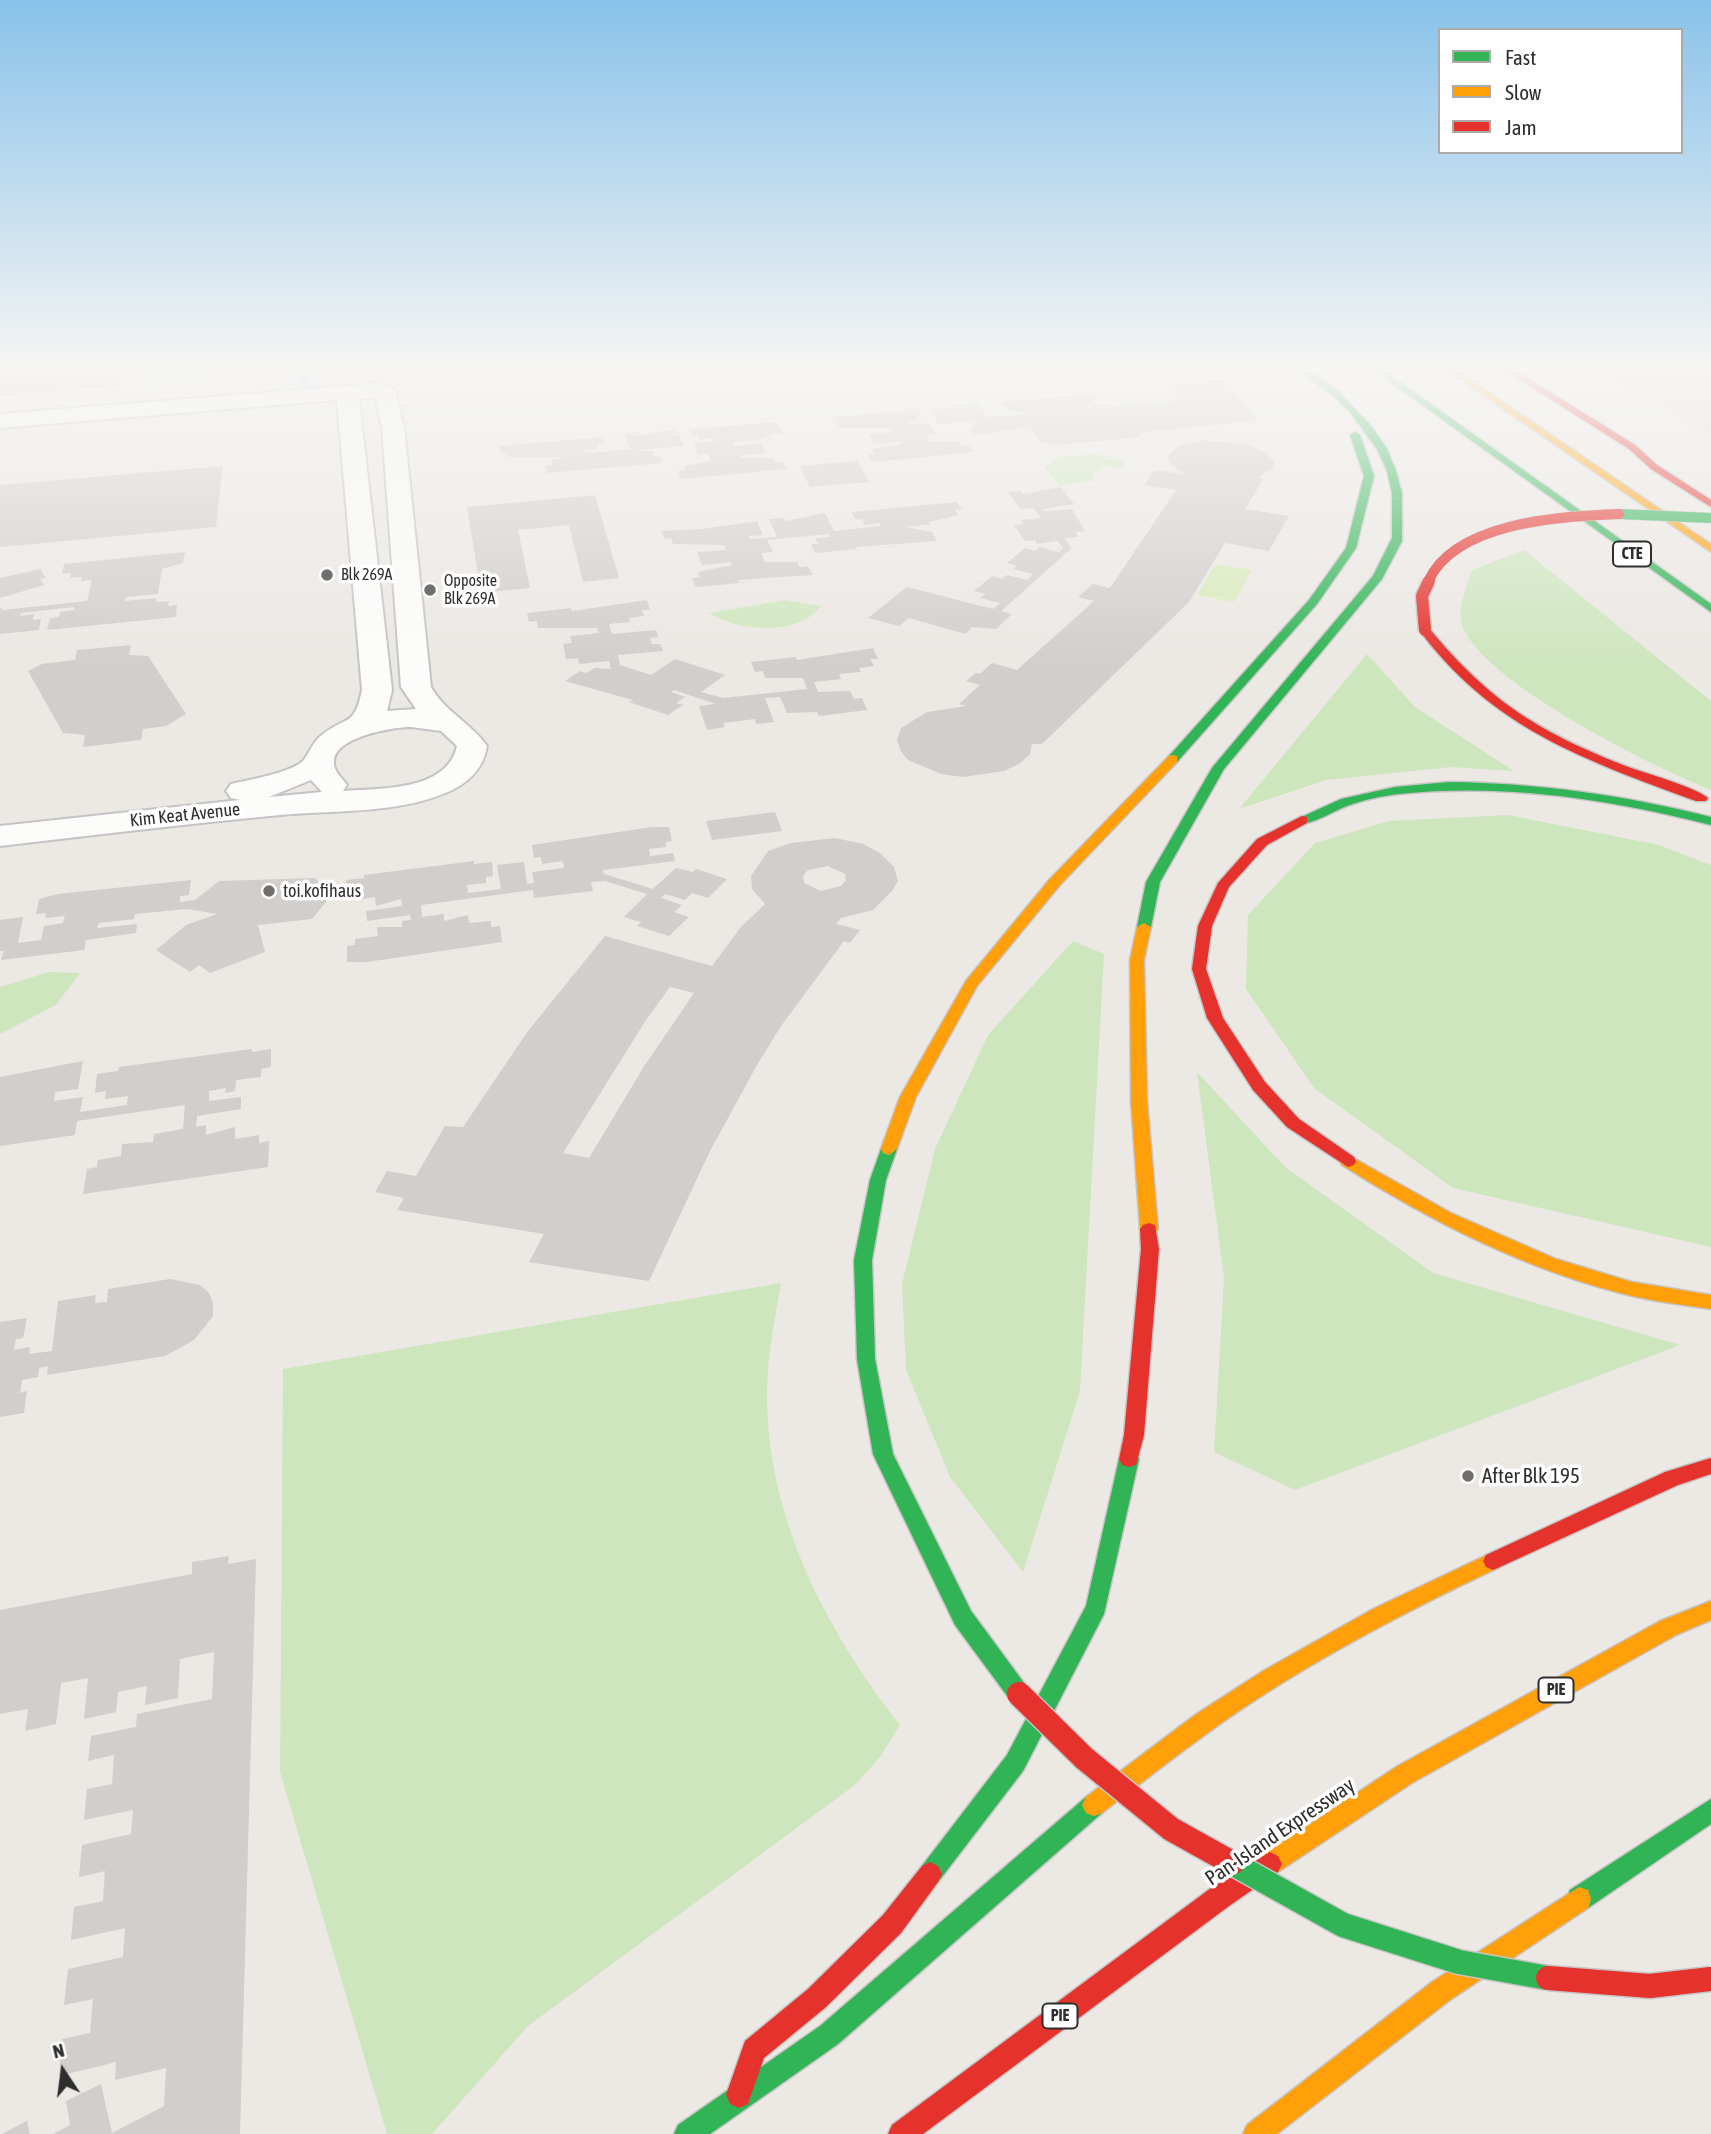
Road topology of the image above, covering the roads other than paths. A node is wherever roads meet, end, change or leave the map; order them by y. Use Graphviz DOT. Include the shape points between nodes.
graph roads {
  1 [pos="355,467"];
  2 [pos="397,467"];
  3 [pos="1366,467"];
  4 [pos="1389,467"];
  5 [pos="1512,467"];
  6 [pos="1591,467"];
  7 [pos="1654,467"];
  8 [pos="1680,467"];
  9 [pos="1693,472"];
  10 [pos="1711,504"];
  11 [pos="1711,519"];
  12 [pos="1711,549"];
  13 [pos="1711,610"];
  14 [pos="445,723"];
  15 [pos="362,725"];
  16 [pos="317,766"];
  17 [pos="370,797"];
  18 [pos="1711,802"];
  19 [pos="0,819"];
  20 [pos="1711,821"];
  21 [pos="0,836"];
  22 [pos="1711,1303"];
  23 [pos="1711,1466"];
  24 [pos="1711,1610"];
  25 [pos="1711,1810"];
  26 [pos="1711,1979"];
  27 [pos="739,2095"];
  28 [pos="687,2134"];
  29 [pos="901,2134"];
  30 [pos="1256,2134"];
  1 -- 15 [label="street" via="377,690 373,709"];
  2 -- 14 [label="street, Kim Keat Avenue" via="416,687 423,702"];
  3 -- 26 [label="highway, bridge" via="1365,502 1351,548 1312,602 1174,758 1055,882 971,984 908,1097 878,1180 863,1260 866,1359 883,1454 963,1618 1019,1694 1084,1758 1171,1829 1343,1925 1459,1962 1572,1982 1650,1986"];
  4 -- 27 [label="highway" via="1399,505 1397,542 1378,577 1218,768 1153,882 1137,960 1139,1100 1150,1249 1134,1435 1096,1607 1015,1763 892,1924 817,1998 754,2050"];
  5 -- 13 [label="highway, CTE"];
  6 -- 12 [label="highway"];
  7 -- 10 [label="highway"];
  8 -- 9 [label="highway"];
  11 -- 18 [label="highway, bridge" via="1604,513 1503,529 1439,561 1422,587 1419,607 1440,657 1482,697 1566,744"];
  14 -- 15 [label="street" via="400,718"];
  14 -- 17 [label="street, Kim Keat Avenue" via="463,732 472,746 469,761 455,776 421,791"];
  15 -- 16 [label="street" via="322,750"];
  16 -- 17 [label="street, Kim Keat Avenue" via="332,786"];
  16 -- 19 [label="street, Kim Keat Avenue" via="266,788"];
  17 -- 21 [label="street, Kim Keat Avenue"];
  20 -- 22 [label="highway" via="1592,794 1494,785 1406,789 1342,803 1284,827 1236,864 1211,906 1199,970 1215,1022 1243,1065 1292,1123 1381,1184 1481,1236 1609,1283"];
  23 -- 27 [label="highway" via="1672,1478 1447,1582 1270,1678 1079,1816 829,2035"];
  24 -- 29 [label="highway, Pan-Island Expressway / PIE" via="1668,1628 1404,1775 1220,1897"];
  25 -- 30 [label="highway" via="1441,1991"];
  27 -- 28 [label="highway"];
}
